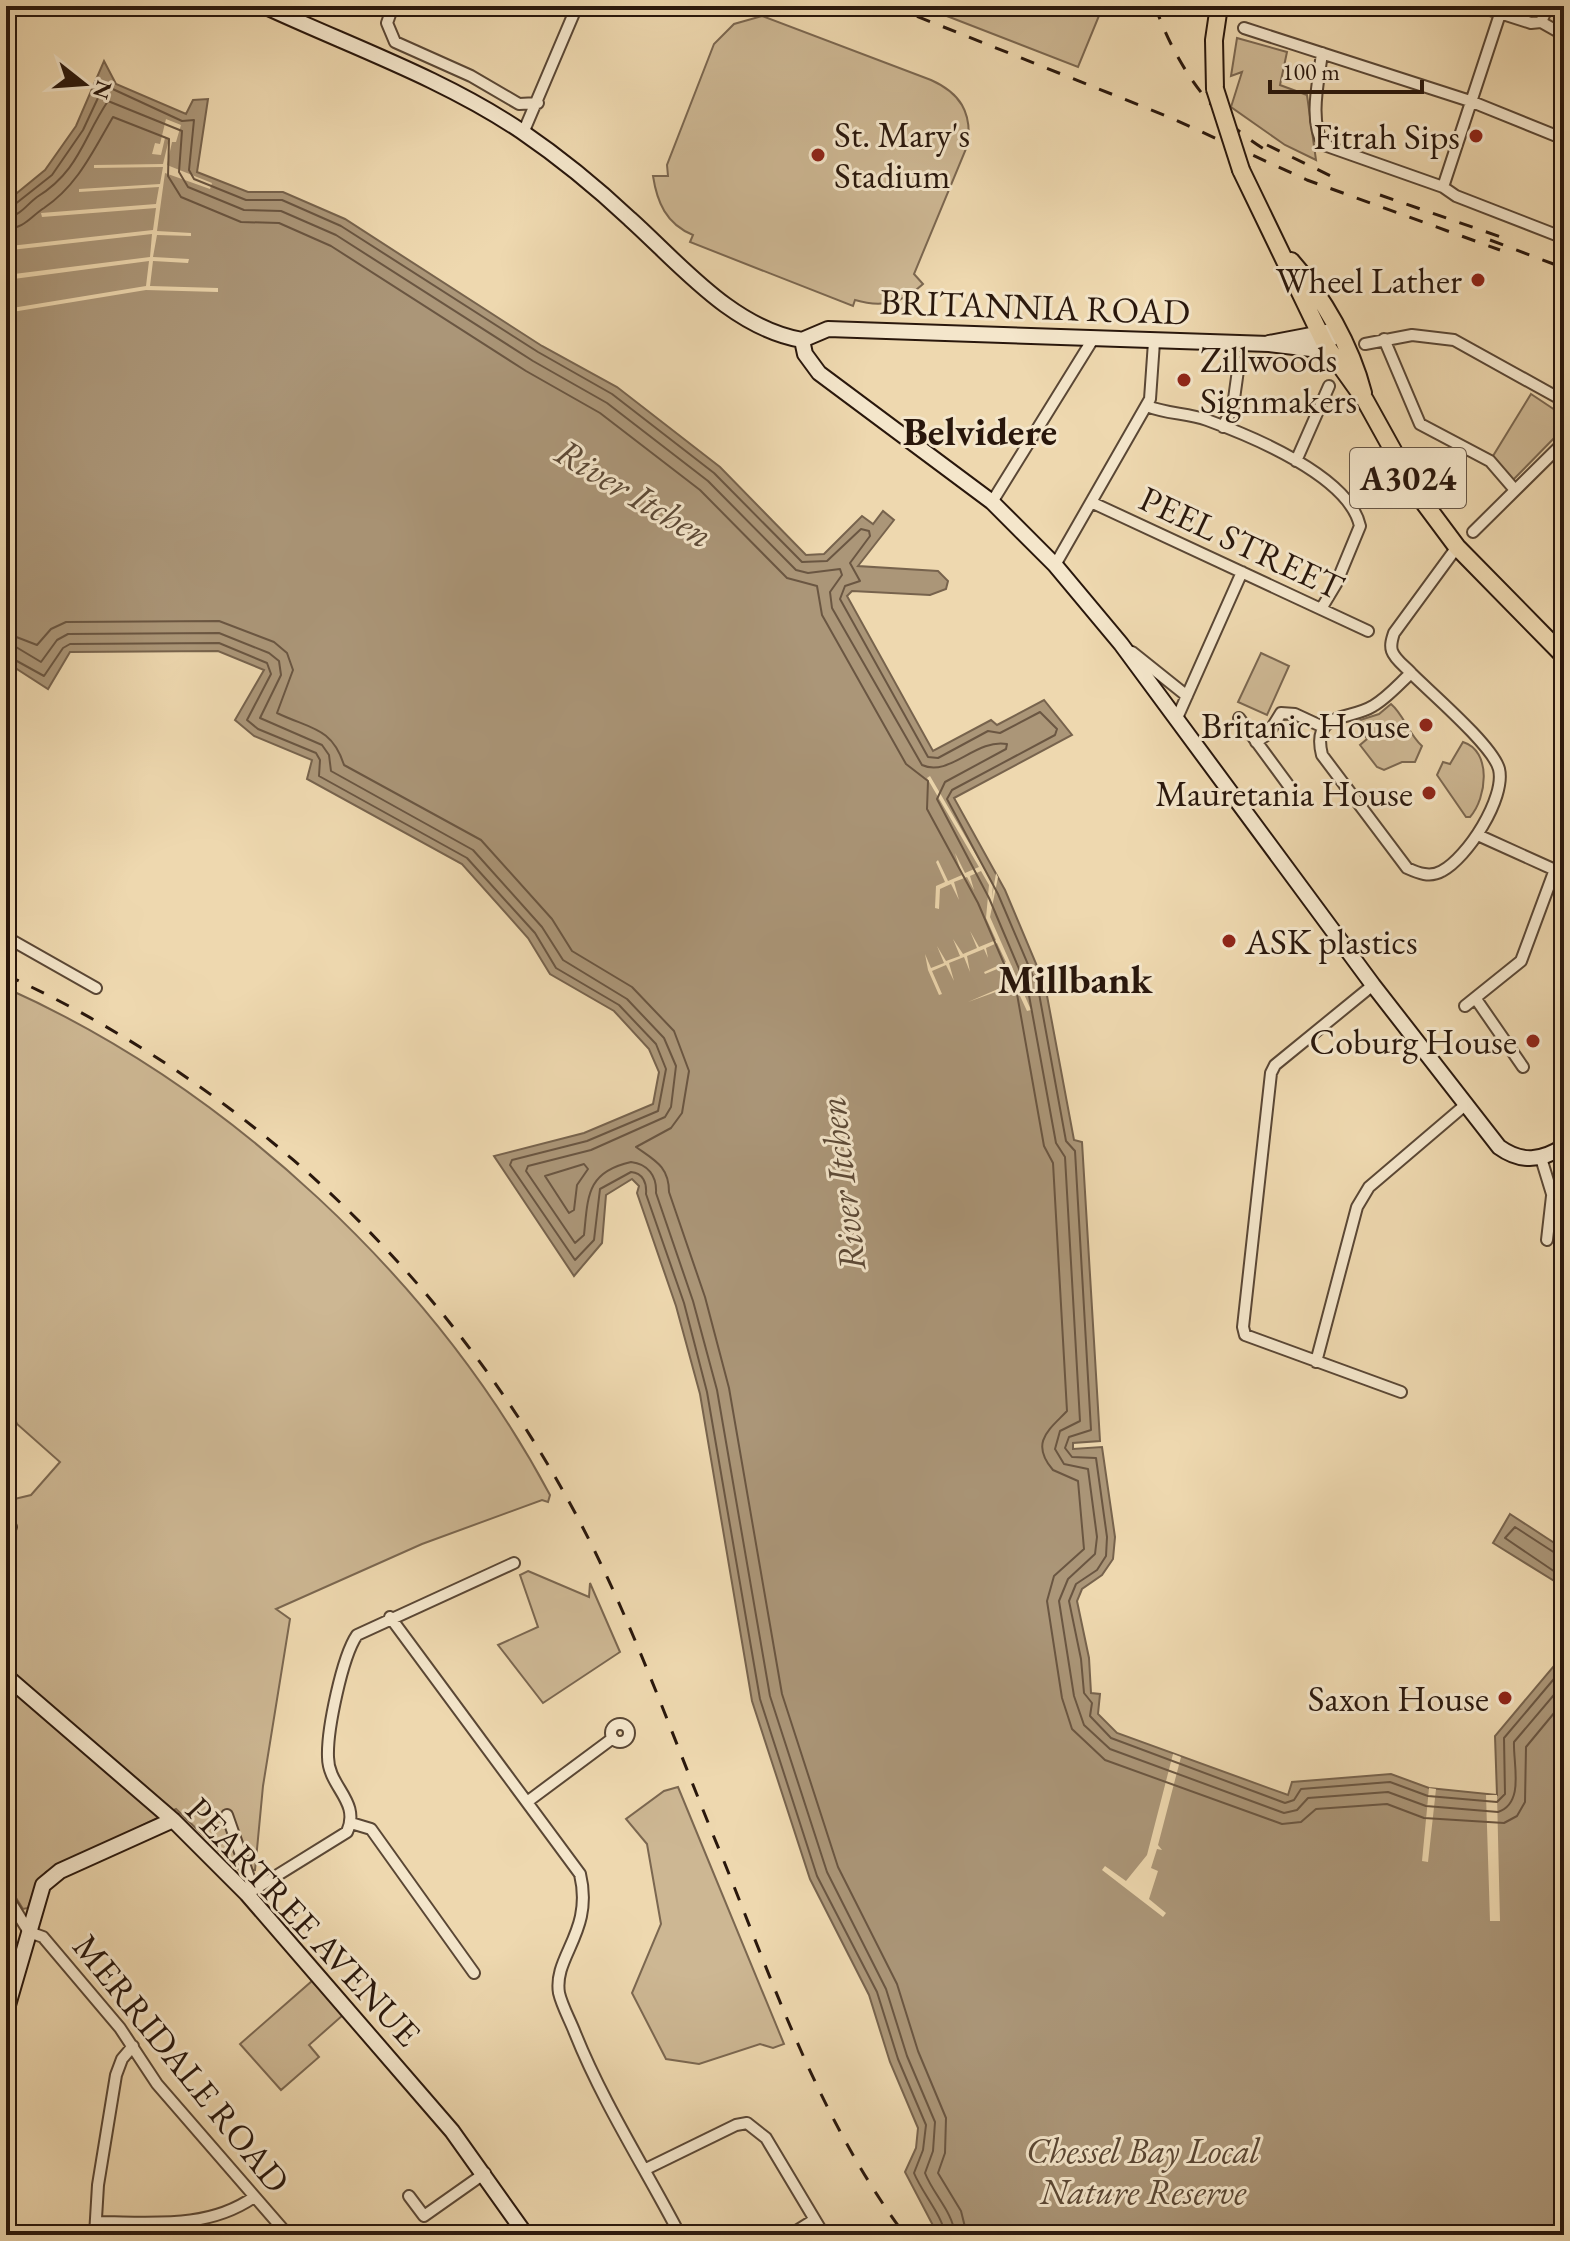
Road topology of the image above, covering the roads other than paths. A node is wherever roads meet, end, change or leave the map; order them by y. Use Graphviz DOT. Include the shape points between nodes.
graph roads {
  1 [pos="17,6"];
  2 [pos="264,6"];
  3 [pos="393,6"];
  4 [pos="577,6"];
  5 [pos="1219,6"];
  6 [pos="1478,6"];
  7 [pos="1548,6"];
  8 [pos="1500,14"];
  9 [pos="6,17"];
  10 [pos="1541,22"];
  11 [pos="1244,28"];
  12 [pos="1564,35"];
  13 [pos="1322,53"];
  14 [pos="1470,101"];
  15 [pos="538,103"];
  16 [pos="523,133"];
  17 [pos="1564,139"];
  18 [pos="1443,187"];
  19 [pos="1564,238"];
  20 [pos="1328,336"];
  21 [pos="1093,339"];
  22 [pos="1384,339"];
  23 [pos="802,340"];
  24 [pos="1154,342"];
  25 [pos="1365,344"];
  26 [pos="1239,363"];
  27 [pos="1329,386"];
  28 [pos="1564,401"];
  29 [pos="1147,406"];
  30 [pos="1223,427"];
  31 [pos="1564,442"];
  32 [pos="1296,461"];
  33 [pos="1515,490"];
  34 [pos="992,502"];
  35 [pos="1093,503"];
  36 [pos="1473,532"];
  37 [pos="1457,547"];
  38 [pos="1055,565"];
  39 [pos="1242,572"];
  40 [pos="1321,609"];
  41 [pos="1368,631"];
  42 [pos="1121,644"];
  43 [pos="1564,656"];
  44 [pos="1411,673"];
  45 [pos="1187,696"];
  46 [pos="1177,718"];
  47 [pos="1239,718"];
  48 [pos="1323,727"];
  49 [pos="1256,742"];
  50 [pos="1289,786"];
  51 [pos="1480,836"];
  52 [pos="1559,873"];
  53 [pos="6,937"];
  54 [pos="1373,985"];
  55 [pos="96,988"];
  56 [pos="1476,999"];
  57 [pos="1465,1006"];
  58 [pos="1523,1067"];
  59 [pos="1464,1106"];
  60 [pos="1564,1146"];
  61 [pos="1541,1158"];
  62 [pos="1552,1194"];
  63 [pos="1564,1206"];
  64 [pos="1547,1240"];
  65 [pos="1316,1362"];
  66 [pos="1401,1392"];
  67 [pos="514,1563"];
  68 [pos="390,1617"];
  69 [pos="6,1676"];
  70 [pos="613,1738"];
  71 [pos="527,1802"];
  72 [pos="227,1815"];
  73 [pos="173,1820"];
  74 [pos="351,1823"];
  75 [pos="250,1891"];
  76 [pos="6,1895"];
  77 [pos="29,1932"];
  78 [pos="474,1973"];
  79 [pos="6,2012"];
  80 [pos="133,2046"];
  81 [pos="646,2169"];
  82 [pos="485,2173"];
  83 [pos="409,2196"];
  84 [pos="254,2197"];
  85 [pos="814,2220"];
  86 [pos="96,2222"];
  87 [pos="95,2235"];
  88 [pos="288,2235"];
  89 [pos="526,2235"];
  90 [pos="680,2235"];
  91 [pos="790,2235"];
  92 [pos="824,2235"];
  1 -- 9 [label="street"];
  2 -- 16 [label="street" via="458,94"];
  3 -- 15 [label="street" via="387,23 395,42 519,104"];
  4 -- 15 [label="street"];
  5 -- 20 [label="main road, A3024, bridge" via="1215,89 1241,170"];
  6 -- 8 [label="street"];
  7 -- 10 [label="street"];
  8 -- 10 [label="street"];
  8 -- 14 [label="street"];
  10 -- 12 [label="street"];
  11 -- 13 [label="street"];
  13 -- 14 [label="street"];
  13 -- 18 [label="street" via="1316,99 1324,145"];
  14 -- 17 [label="street"];
  14 -- 18 [label="street"];
  15 -- 16 [label="street"];
  16 -- 23 [label="street" via="631,219 718,299 767,330"];
  18 -- 19 [label="street"];
  20 -- 24 [label="street, BRITANNIA ROAD" via="1269,344"];
  20 -- 37 [label="main road, A3024" via="1356,364 1365,400 1416,492"];
  21 -- 23 [label="street, BRITANNIA ROAD" via="828,329"];
  21 -- 24 [label="street, BRITANNIA ROAD"];
  21 -- 34 [label="street"];
  22 -- 25 [label="street"];
  22 -- 28 [label="street" via="1412,335 1454,340"];
  22 -- 33 [label="street" via="1420,424 1490,461"];
  23 -- 34 [label="street" via="819,373"];
  24 -- 29 [label="street"];
  26 -- 30 [label="street" via="1233,406"];
  27 -- 32 [label="street"];
  29 -- 30 [label="street"];
  29 -- 35 [label="street"];
  30 -- 32 [label="street"];
  31 -- 33 [label="street"];
  32 -- 40 [label="street" via="1326,478 1360,526"];
  33 -- 36 [label="street"];
  34 -- 38 [label="street"];
  35 -- 38 [label="street"];
  35 -- 39 [label="street, PEEL STREET"];
  37 -- 43 [label="main road, A3024"];
  37 -- 44 [label="street" via="1394,633 1392,653"];
  38 -- 42 [label="street"];
  39 -- 40 [label="street, PEEL STREET"];
  39 -- 45 [label="street"];
  40 -- 41 [label="street, PEEL STREET"];
  42 -- 45 [label="street"];
  42 -- 46 [label="street"];
  44 -- 48 [label="street" via="1374,706"];
  44 -- 51 [label="street" via="1498,767 1496,792"];
  45 -- 46 [label="street"];
  46 -- 54 [label="street"];
  47 -- 49 [label="street"];
  48 -- 49 [label="street" via="1281,713"];
  48 -- 51 [label="street" via="1322,755 1407,868 1440,873"];
  49 -- 50 [label="street"];
  51 -- 52 [label="street"];
  52 -- 56 [label="street" via="1521,961"];
  53 -- 55 [label="street"];
  54 -- 59 [label="street"];
  54 -- 65 [label="street" via="1271,1073 1245,1335"];
  56 -- 57 [label="street"];
  56 -- 58 [label="street"];
  59 -- 61 [label="street" via="1508,1154"];
  59 -- 65 [label="street" via="1369,1187 1357,1207"];
  60 -- 61 [label="street"];
  61 -- 62 [label="street"];
  62 -- 63 [label="street"];
  62 -- 64 [label="street"];
  65 -- 66 [label="street"];
  67 -- 68 [label="street"];
  68 -- 71 [label="street"];
  68 -- 74 [label="street" via="357,1635 343,1665 328,1757 331,1773 351,1806"];
  69 -- 73 [label="street, PEARTREE AVENUE"];
  70 -- 71 [label="street"];
  71 -- 81 [label="street" via="580,1874 584,1915 559,1992 591,2074"];
  72 -- 75 [label="street"];
  73 -- 75 [label="street, PEARTREE AVENUE"];
  73 -- 77 [label="street" via="50,1878 38,1896"];
  74 -- 75 [label="street" via="347,1832"];
  74 -- 78 [label="street" via="371,1829"];
  75 -- 82 [label="street, PEARTREE AVENUE"];
  76 -- 77 [label="street, MERRIDALE ROAD"];
  77 -- 79 [label="street"];
  77 -- 80 [label="street, MERRIDALE ROAD" via="43,1937"];
  80 -- 84 [label="street, MERRIDALE ROAD" via="155,2082"];
  80 -- 86 [label="street" via="116,2075"];
  81 -- 85 [label="street" via="747,2123 766,2138"];
  81 -- 90 [label="street"];
  82 -- 83 [label="street" via="426,2220"];
  82 -- 89 [label="street, PEARTREE AVENUE"];
  84 -- 86 [label="street" via="235,2211 202,2220"];
  84 -- 88 [label="street, MERRIDALE ROAD"];
  85 -- 91 [label="street"];
  85 -- 92 [label="street"];
  86 -- 87 [label="street"];
}
